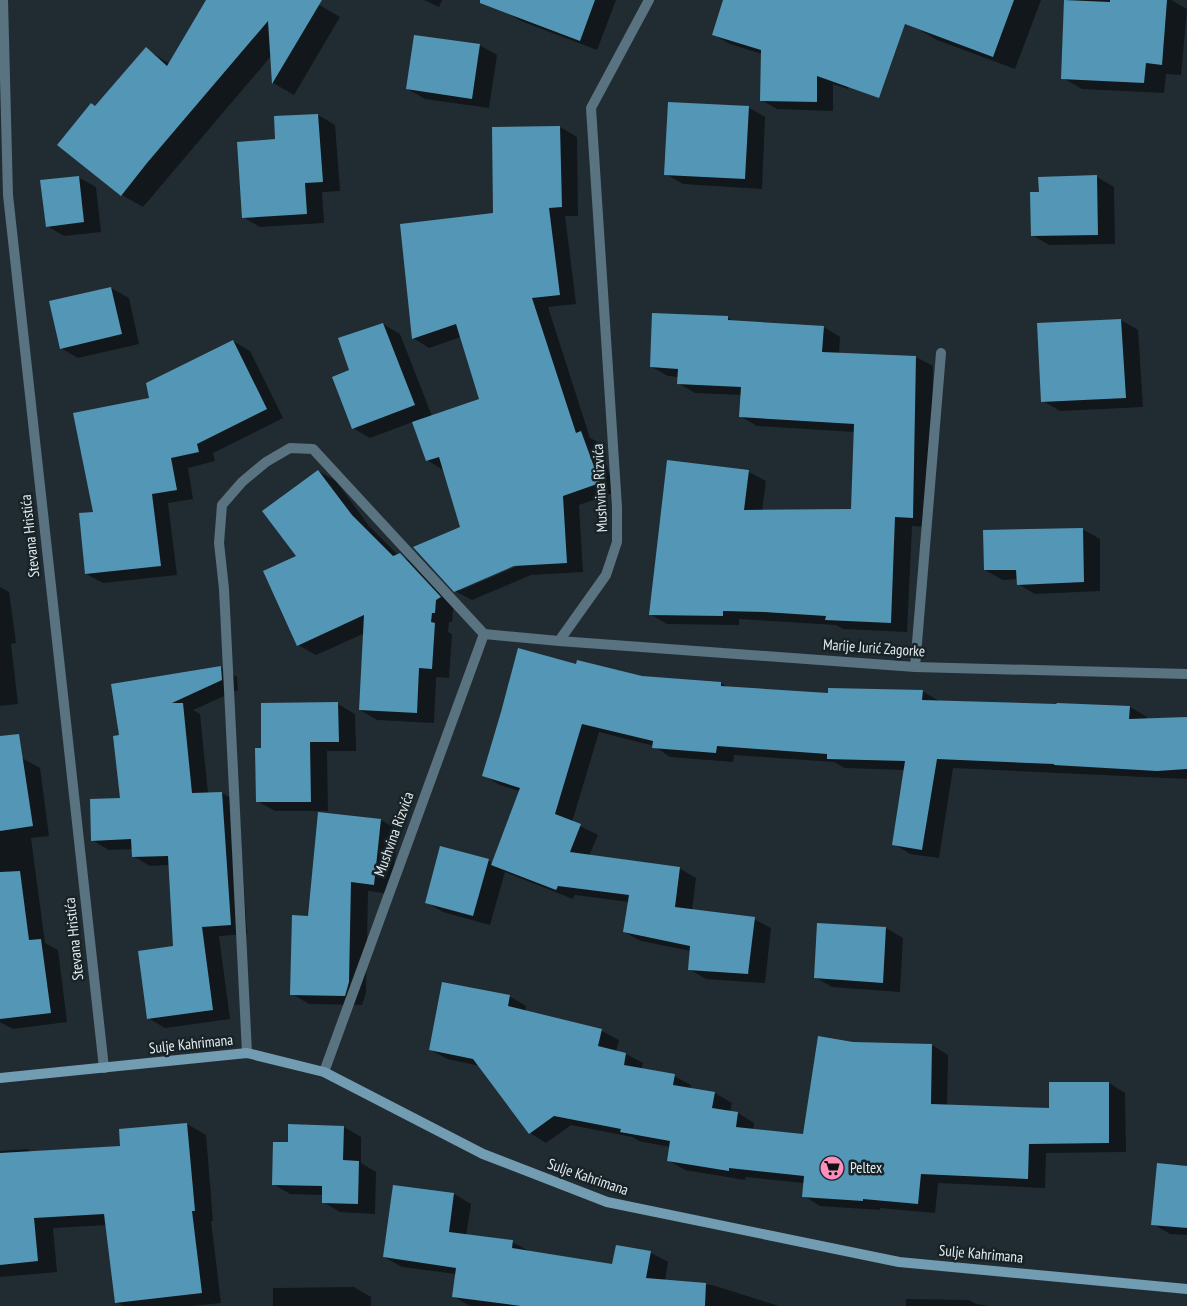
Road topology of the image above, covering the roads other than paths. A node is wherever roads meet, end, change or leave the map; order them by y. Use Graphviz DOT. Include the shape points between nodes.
graph roads {
  1 [pos="3,0"];
  2 [pos="649,0"];
  3 [pos="941,353"];
  4 [pos="484,634"];
  5 [pos="559,641"];
  6 [pos="915,667"];
  7 [pos="1187,674"];
  8 [pos="246,1053"];
  9 [pos="104,1068"];
  10 [pos="324,1072"];
  11 [pos="0,1078"];
  12 [pos="1187,1289"];
  1 -- 9 [label="street, Stevana Hristića" via="8,195"];
  2 -- 5 [label="street, Mushvina Rizvića" via="592,108 617,542 606,575"];
  3 -- 6 [label="street"];
  4 -- 5 [label="street"];
  4 -- 8 [label="street" via="314,449 290,448 266,462 222,505 219,543 224,589"];
  4 -- 10 [label="street, Mushvina Rizvića"];
  5 -- 6 [label="street, Marije Jurić Zagorke"];
  6 -- 7 [label="street, Marije Jurić Zagorke"];
  8 -- 9 [label="street, Sulje Kahrimana"];
  8 -- 10 [label="street, Sulje Kahrimana"];
  9 -- 11 [label="street, Sulje Kahrimana"];
  10 -- 12 [label="street, Sulje Kahrimana" via="483,1154 607,1202 899,1262"];
}
